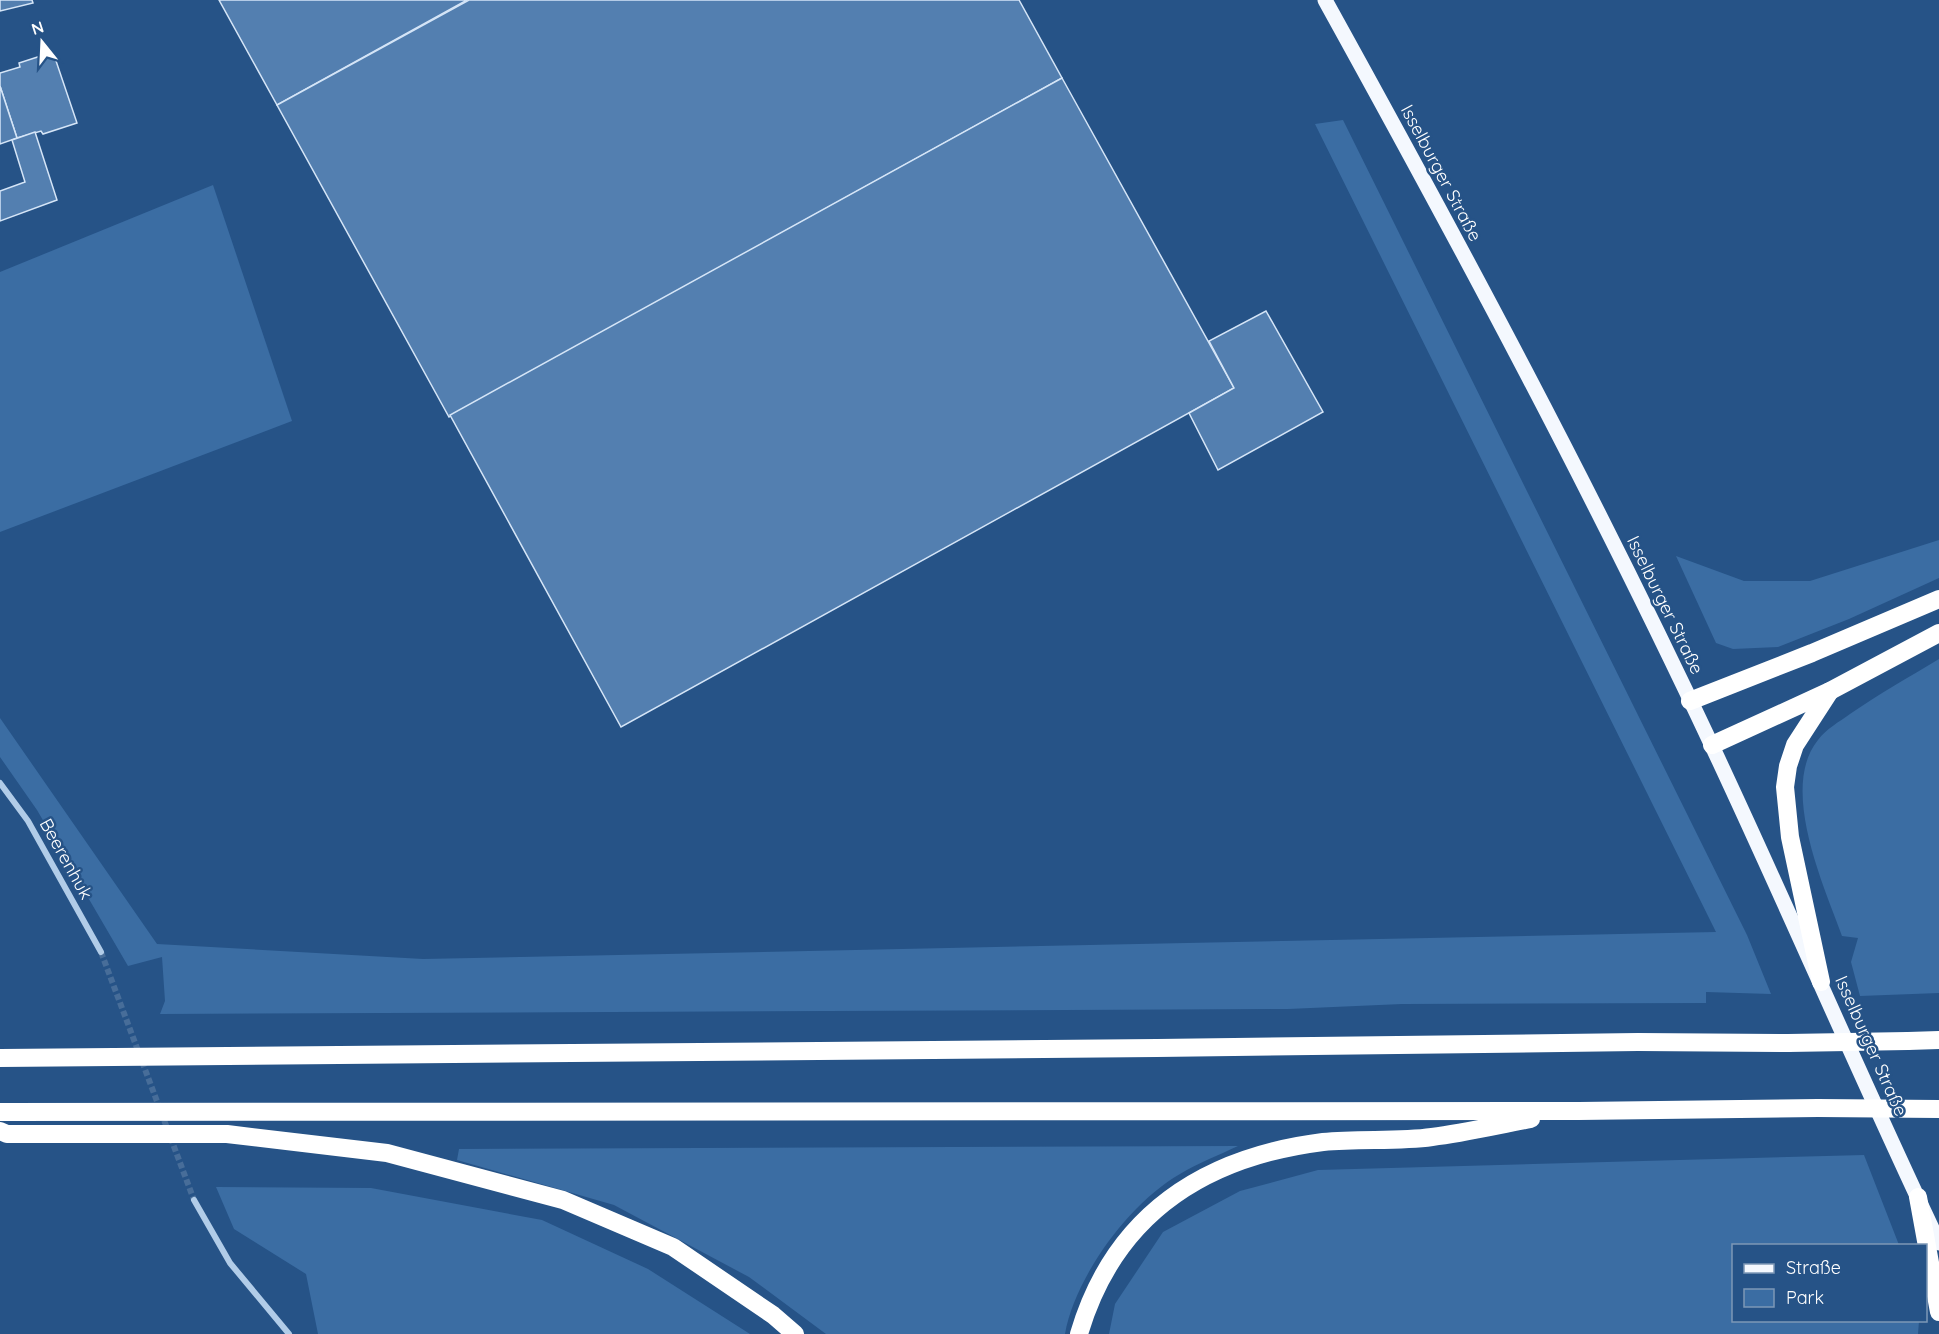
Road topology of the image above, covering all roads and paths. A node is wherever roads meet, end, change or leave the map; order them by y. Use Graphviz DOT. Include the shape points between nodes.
graph roads {
  1 [pos="1325,0"];
  2 [pos="1939,599"];
  3 [pos="1939,633"];
  4 [pos="1830,691"];
  5 [pos="1690,701"];
  6 [pos="1712,745"];
  7 [pos="0,783"];
  8 [pos="101,952"];
  9 [pos="1821,982"];
  10 [pos="1939,1040"];
  11 [pos="0,1058"];
  12 [pos="1939,1109"];
  13 [pos="1579,1111"];
  14 [pos="0,1112"];
  15 [pos="0,1131"];
  16 [pos="1918,1197"];
  17 [pos="195,1200"];
  18 [pos="1939,1242"];
  19 [pos="1927,1244"];
  20 [pos="1927,1246"];
  21 [pos="1939,1312"];
  22 [pos="289,1334"];
  23 [pos="795,1334"];
  24 [pos="1079,1334"];
  1 -- 5 [label="main road, Isselburger Straße" via="1588,492"];
  2 -- 5 [label="highway"];
  3 -- 4 [label="highway"];
  4 -- 6 [label="highway"];
  4 -- 9 [label="highway" via="1795,745 1785,787 1790,837"];
  5 -- 6 [label="main road, Isselburger Straße"];
  6 -- 9 [label="main road, Isselburger Straße"];
  7 -- 8 [label="street, Beerenhuk" via="28,821"];
  9 -- 16 [label="main road, Isselburger Straße"];
  10 -- 11 [label="highway, bridge"];
  12 -- 13 [label="highway, bridge"];
  13 -- 14 [label="highway"];
  13 -- 24 [label="highway" via="1432,1137 1276,1150 1226,1166 1151,1213 1120,1247 1097,1285"];
  15 -- 23 [label="highway" via="226,1134 387,1153 563,1200 673,1247"];
  16 -- 18 [label="main road, Isselburger Straße"];
  16 -- 19 [label="highway"];
  17 -- 22 [label="street" via="230,1263"];
  20 -- 21 [label="highway"];
}
